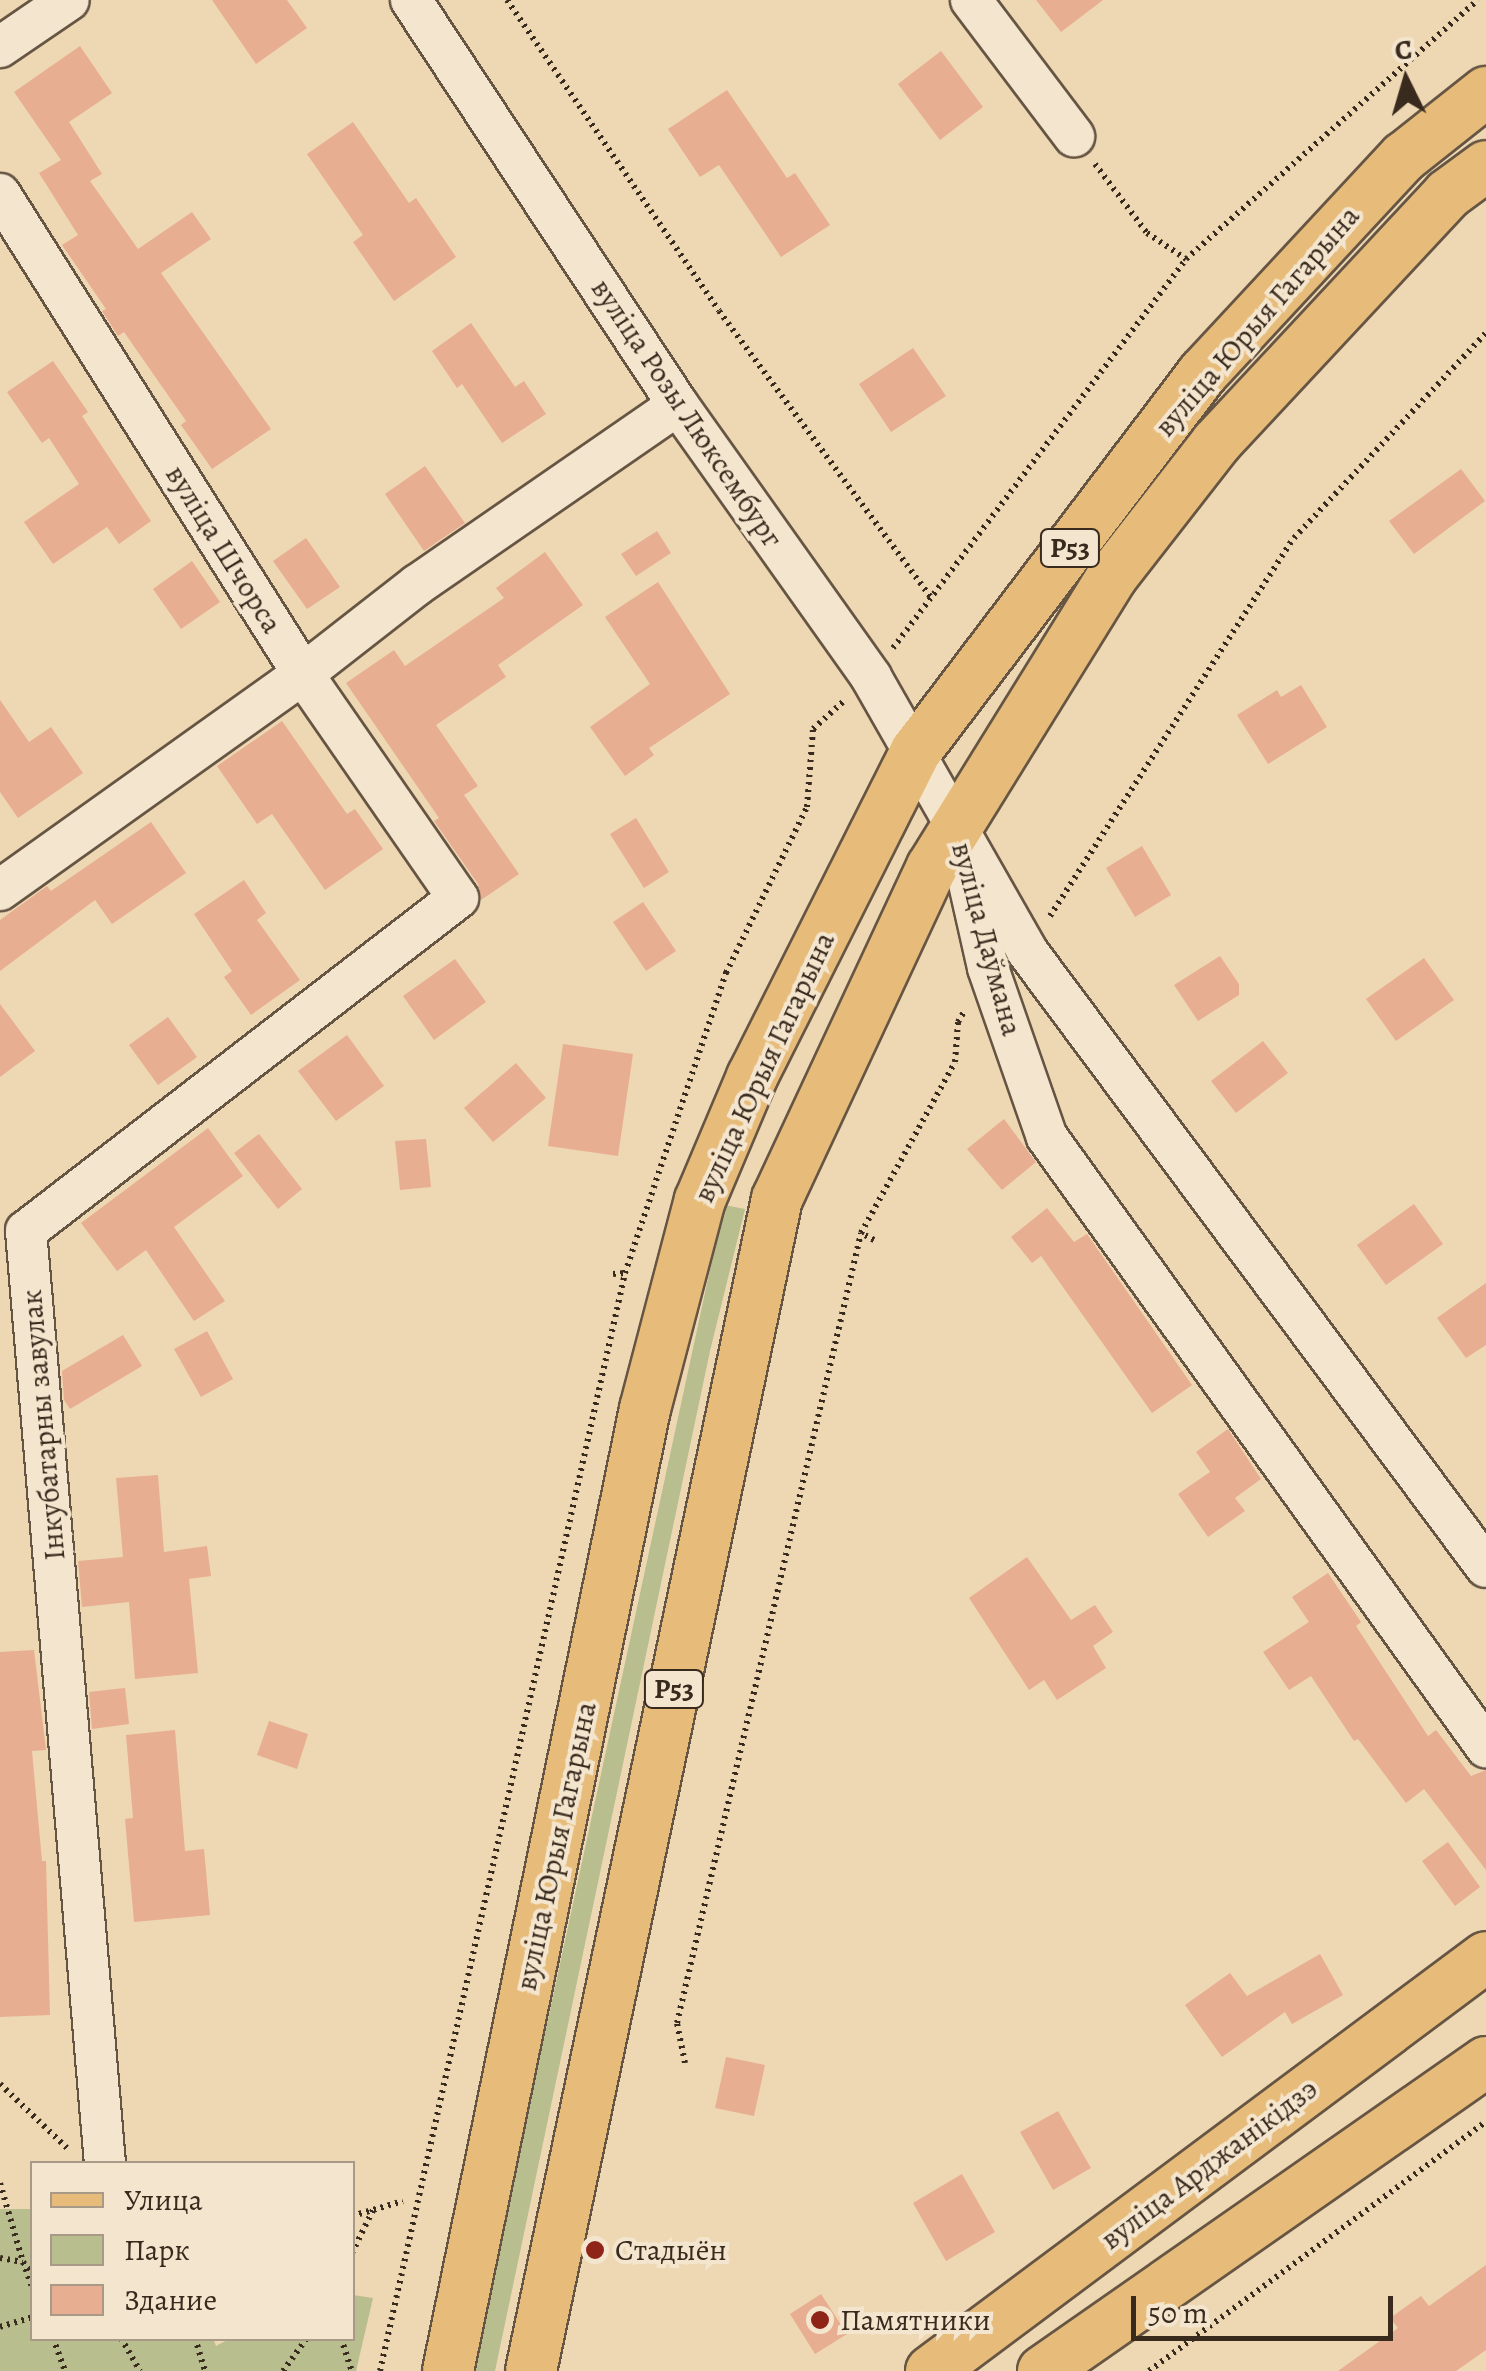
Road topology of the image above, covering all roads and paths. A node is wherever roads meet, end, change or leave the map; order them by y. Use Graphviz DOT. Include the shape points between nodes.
graph roads {
  1 [pos="69,0"];
  2 [pos="411,0"];
  3 [pos="507,0"];
  4 [pos="971,0"];
  5 [pos="1478,0"];
  6 [pos="0,47"];
  7 [pos="1486,92"];
  8 [pos="1074,136"];
  9 [pos="1486,166"];
  10 [pos="0,194"];
  11 [pos="1186,260"];
  12 [pos="1486,334"];
  13 [pos="678,405"];
  14 [pos="931,597"];
  15 [pos="303,674"];
  16 [pos="871,677"];
  17 [pos="916,751"];
  18 [pos="957,828"];
  19 [pos="0,890"];
  20 [pos="458,898"];
  21 [pos="1027,951"];
  22 [pos="955,1062"];
  23 [pos="862,1233"];
  24 [pos="874,1240"];
  25 [pos="625,1272"];
  26 [pos="612,1274"];
  27 [pos="1486,1567"];
  28 [pos="1486,1747"];
  29 [pos="1486,1957"];
  30 [pos="1486,2062"];
  31 [pos="685,2063"];
  32 [pos="0,2084"];
  33 [pos="1486,2122"];
  34 [pos="79,2161"];
  35 [pos="104,2161"];
  36 [pos="0,2183"];
  37 [pos="403,2201"];
  38 [pos="373,2210"];
  39 [pos="355,2215"];
  40 [pos="355,2247"];
  41 [pos="0,2258"];
  42 [pos="23,2262"];
  43 [pos="30,2271"];
  44 [pos="30,2281"];
  45 [pos="30,2317"];
  46 [pos="0,2327"];
  47 [pos="53,2341"];
  48 [pos="123,2341"];
  49 [pos="197,2341"];
  50 [pos="305,2341"];
  51 [pos="342,2341"];
  52 [pos="65,2371"];
  53 [pos="140,2371"];
  54 [pos="205,2371"];
  55 [pos="283,2371"];
  56 [pos="352,2371"];
  57 [pos="380,2371"];
  58 [pos="448,2371"];
  59 [pos="531,2371"];
  60 [pos="932,2371"];
  61 [pos="1043,2371"];
  62 [pos="1149,2371"];
  1 -- 6 [label="street"];
  2 -- 13 [label="street, вуліца Розы Люксембург"];
  3 -- 14 [label="path" via="719,312"];
  4 -- 8 [label="street"];
  5 -- 11 [label="path"];
  7 -- 17 [label="main road, вуліца Юрыя Гагарына / Р53" via="1404,156 1203,373"];
  8 -- 11 [label="path" via="1147,234"];
  9 -- 18 [label="main road, вуліца Юрыя Гагарына / Р53" via="1448,194 1216,442 1112,578"];
  10 -- 15 [label="street, вуліца Шчорса"];
  11 -- 14 [label="path"];
  12 -- 21 [label="path" via="1294,538"];
  13 -- 15 [label="street" via="418,585"];
  13 -- 16 [label="street, вуліца Розы Люксембург"];
  14 -- 16 [label="path"];
  15 -- 19 [label="street"];
  15 -- 20 [label="street, вуліца Шчорса"];
  16 -- 17 [label="street, вуліца Розы Люксембург"];
  16 -- 25 [label="path" via="813,729 807,807 726,973"];
  17 -- 18 [label="street, вуліца Розы Люксембург"];
  17 -- 58 [label="main road, вуліца Юрыя Гагарына / Р53" via="752,1077 700,1200 645,1409"];
  18 -- 21 [label="street, вуліца Даўмана"];
  18 -- 28 [label="street, вуліца Даўмана" via="988,968 1047,1136"];
  18 -- 59 [label="main road, вуліца Юрыя Гагарына / Р53" via="924,884 777,1199"];
  20 -- 35 [label="street, Інкубатарны завулак" via="26,1231"];
  21 -- 27 [label="street, вуліца Даўмана"];
  22 -- 23 [label="path"];
  23 -- 24 [label="path"];
  23 -- 31 [label="path" via="677,2023"];
  25 -- 26 [label="path"];
  25 -- 57 [label="path"];
  29 -- 60 [label="main road, вуліца Арджанікідзэ"];
  30 -- 61 [label="main road"];
  32 -- 34 [label="path"];
  33 -- 62 [label="path"];
  36 -- 42 [label="path"];
  37 -- 38 [label="path"];
  38 -- 39 [label="path"];
  38 -- 40 [label="path"];
  41 -- 42 [label="path"];
  42 -- 43 [label="path"];
  42 -- 44 [label="path"];
  45 -- 46 [label="path"];
  47 -- 52 [label="path"];
  48 -- 53 [label="path"];
  49 -- 54 [label="path"];
  50 -- 55 [label="path"];
  51 -- 56 [label="path"];
}
